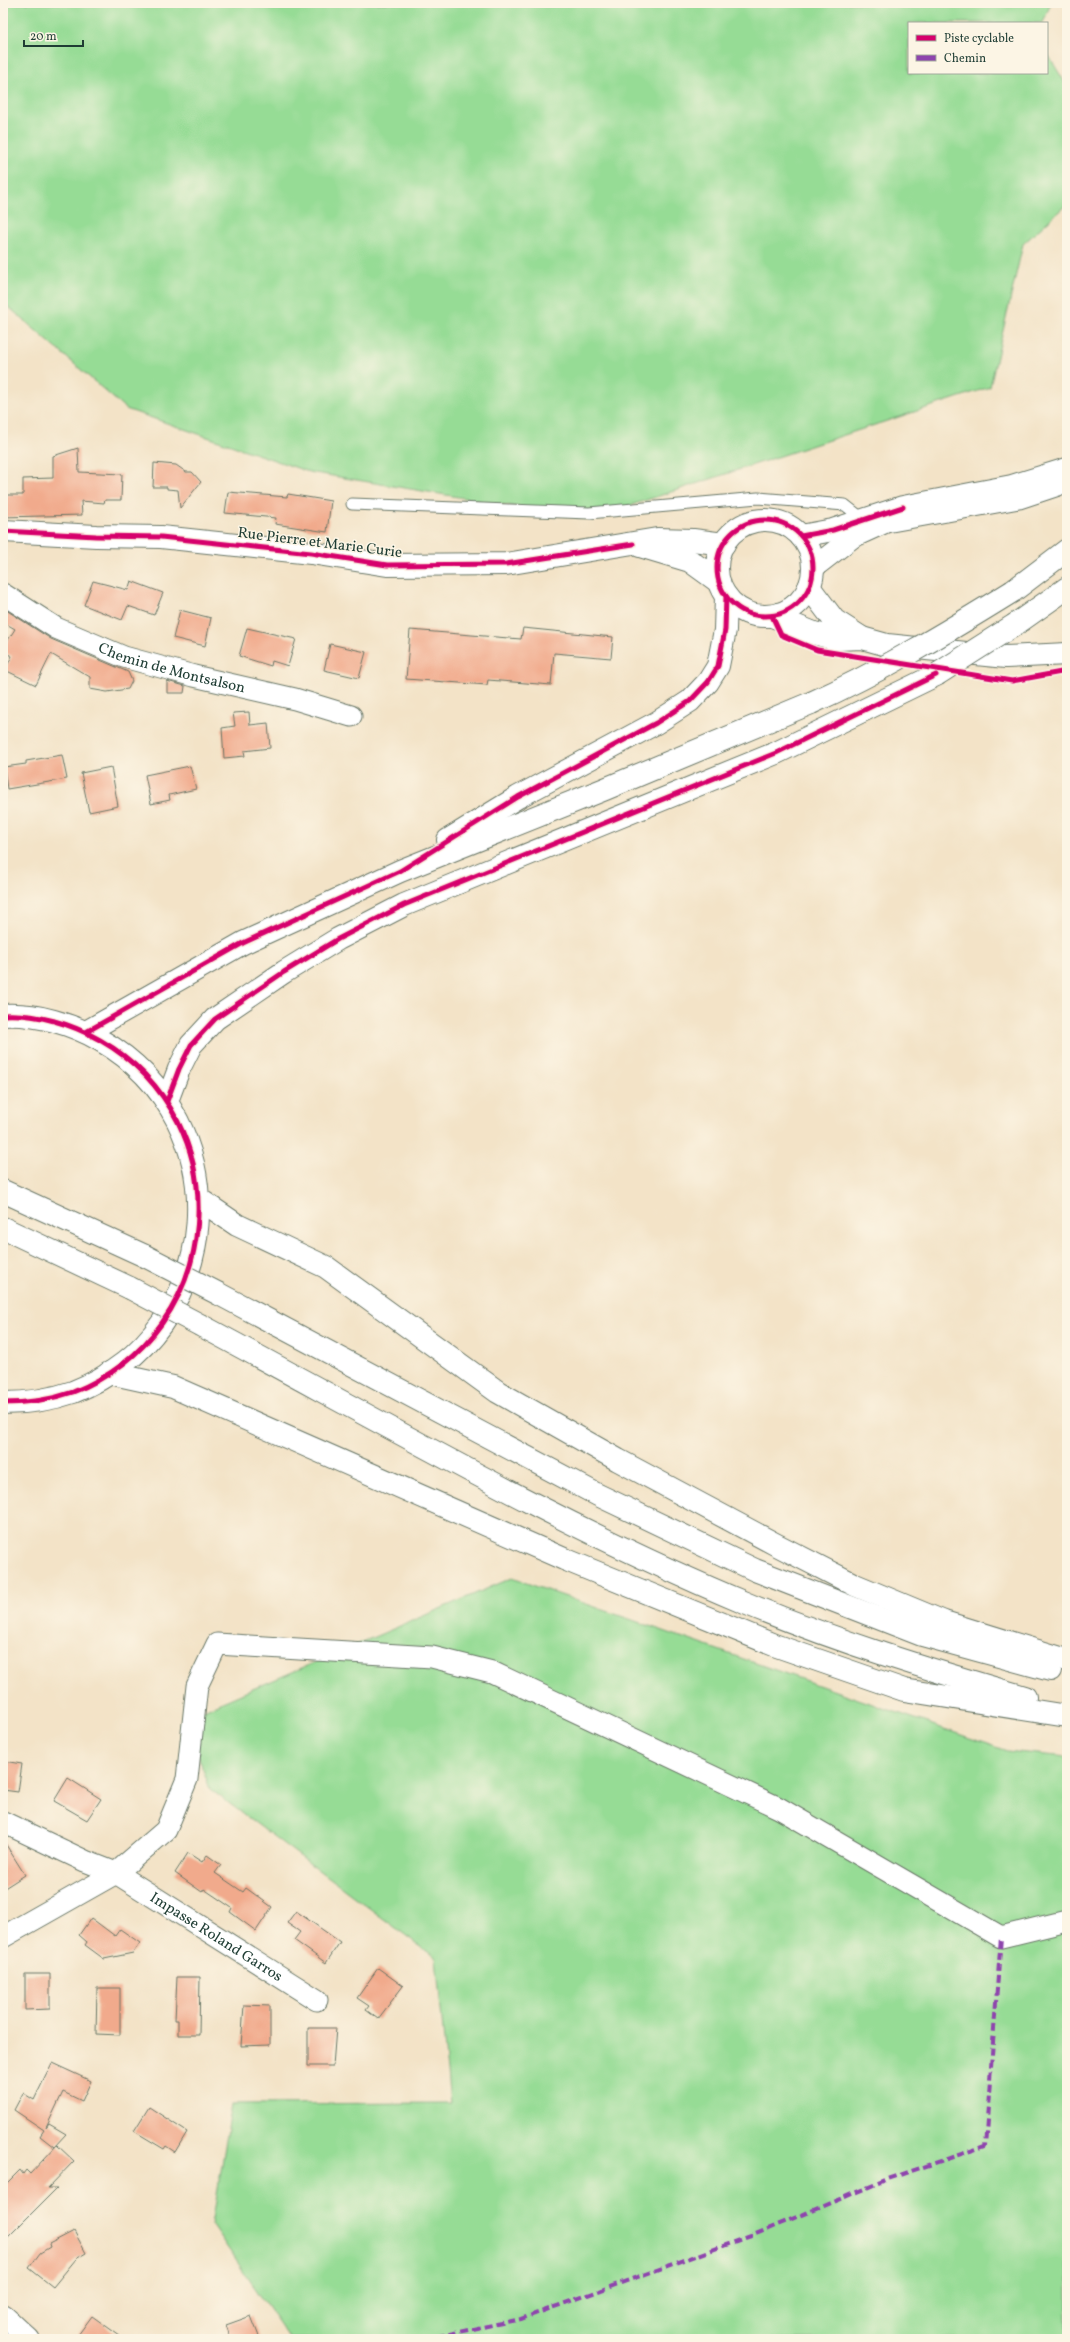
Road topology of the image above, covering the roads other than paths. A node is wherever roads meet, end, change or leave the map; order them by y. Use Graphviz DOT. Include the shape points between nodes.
graph roads {
  1 [pos="1067,469"];
  2 [pos="1067,477"];
  3 [pos="352,504"];
  4 [pos="864,520"];
  5 [pos="3,531"];
  6 [pos="801,536"];
  7 [pos="633,544"];
  8 [pos="724,544"];
  9 [pos="1067,550"];
  10 [pos="811,577"];
  11 [pos="1067,588"];
  12 [pos="723,589"];
  13 [pos="3,594"];
  14 [pos="772,616"];
  15 [pos="862,638"];
  16 [pos="1067,654"];
  17 [pos="351,716"];
  18 [pos="400,871"];
  19 [pos="3,1015"];
  20 [pos="86,1032"];
  21 [pos="167,1101"];
  22 [pos="3,1190"];
  23 [pos="199,1199"];
  24 [pos="3,1228"];
  25 [pos="109,1373"];
  26 [pos="3,1403"];
  27 [pos="1067,1660"];
  28 [pos="1067,1675"];
  29 [pos="1067,1710"];
  30 [pos="1067,1716"];
  31 [pos="3,1822"];
  32 [pos="116,1873"];
  33 [pos="1067,1921"];
  34 [pos="3,1937"];
  35 [pos="317,2000"];
  36 [pos="3,2315"];
  37 [pos="29,2339"];
  1 -- 4 [label="main road" via="1012,486 903,507"];
  2 -- 10 [label="street" via="1058,485 1019,498 886,522 853,537"];
  3 -- 4 [label="lane" via="589,513 758,498 845,505"];
  4 -- 6 [label="main road" via="833,530"];
  5 -- 7 [label="main road, Rue Pierre et Marie Curie" via="161,537 311,553 387,565 506,564"];
  6 -- 8 [label="main road" via="789,527 775,522 760,521 740,529"];
  6 -- 10 [label="main road" via="812,557"];
  7 -- 8 [label="main road, Rue Pierre et Marie Curie" via="657,539"];
  7 -- 12 [label="main road" via="690,561"];
  8 -- 12 [label="main road" via="717,569"];
  9 -- 18 [label="main road, bridge" via="1013,591 938,638 862,679 605,789"];
  10 -- 14 [label="main road" via="795,606"];
  10 -- 15 [label="main road" via="834,620"];
  11 -- 21 [label="main road, bridge" via="936,675 776,753 404,905 338,939 214,1019 191,1045 178,1069"];
  12 -- 14 [label="main road" via="746,612"];
  12 -- 18 [label="main road" via="725,630 718,666 708,682 690,701 656,723 518,797"];
  13 -- 17 [label="street, Chemin de Montsalson" via="56,628 124,657 294,699"];
  14 -- 15 [label="main road" via="814,633 837,639"];
  15 -- 16 [label="main road" via="887,645 1006,657"];
  18 -- 20 [label="main road" via="243,943"];
  19 -- 20 [label="main road" via="47,1019"];
  20 -- 21 [label="main road" via="117,1050 139,1069"];
  21 -- 23 [label="main road" via="190,1148"];
  22 -- 28 [label="main road, bridge" via="145,1256 598,1495 755,1570 922,1635"];
  23 -- 25 [label="main road" via="195,1250 178,1298 148,1340"];
  23 -- 27 [label="main road" via="237,1226 326,1266 498,1392 775,1544 855,1585 944,1622"];
  24 -- 29 [label="main road, bridge" via="130,1288 579,1527 745,1603 914,1666"];
  25 -- 26 [label="main road" via="72,1392 32,1402"];
  25 -- 30 [label="main road" via="173,1387 572,1562 730,1628 818,1661 904,1690"];
  31 -- 32 [label="street, Impasse Roland Garros"];
  32 -- 33 [label="street" via="166,1830 187,1779 197,1686 217,1644 432,1657 492,1672 779,1808 1001,1937"];
  32 -- 34 [label="street"];
  32 -- 35 [label="street, Impasse Roland Garros"];
  36 -- 37 [label="street"];
}
